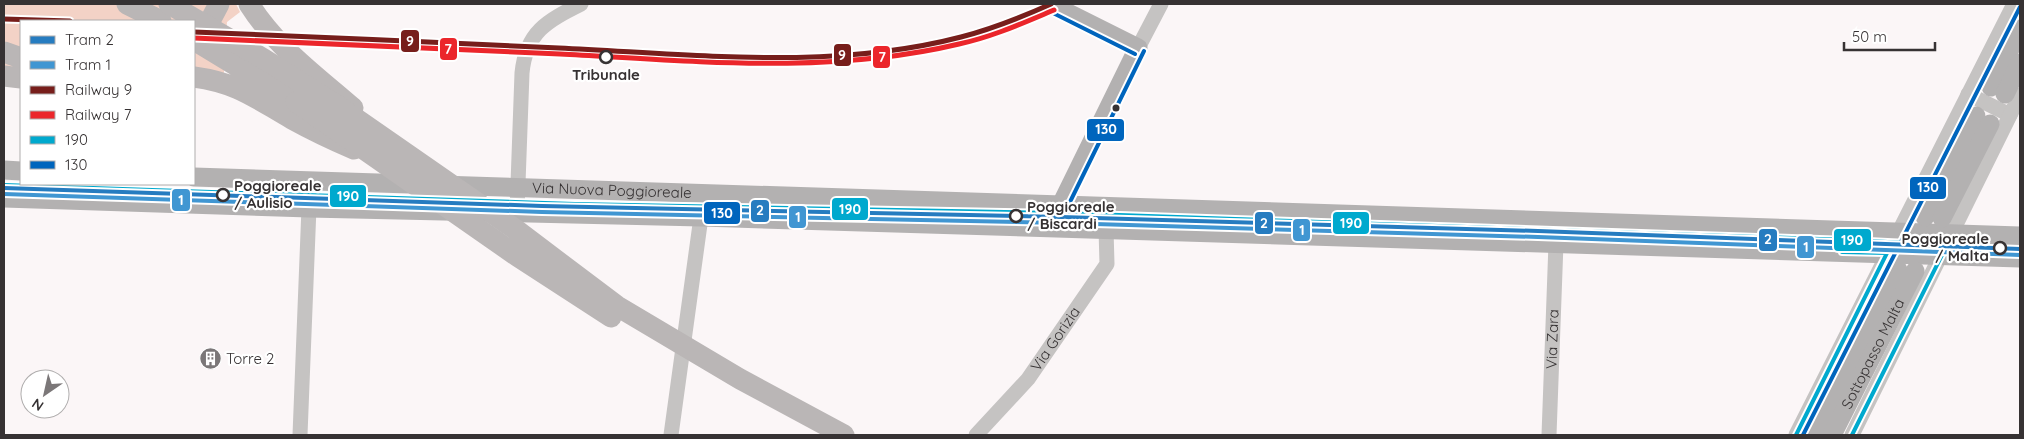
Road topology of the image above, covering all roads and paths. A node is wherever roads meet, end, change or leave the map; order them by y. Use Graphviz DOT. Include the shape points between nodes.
graph roads {
  1 [pos="127,4"];
  2 [pos="170,4"];
  3 [pos="220,4"];
  4 [pos="248,4"];
  5 [pos="581,4"];
  6 [pos="1050,4"];
  7 [pos="1161,4"];
  8 [pos="2014,4"];
  9 [pos="159,20"];
  10 [pos="2020,29"];
  11 [pos="195,37"];
  12 [pos="195,39"];
  13 [pos="1138,48"];
  14 [pos="4,52"];
  15 [pos="20,58"];
  16 [pos="2020,63"];
  17 [pos="4,76"];
  18 [pos="195,77"];
  19 [pos="20,78"];
  20 [pos="2005,92"];
  21 [pos="1968,94"];
  22 [pos="2010,115"];
  23 [pos="1983,120"];
  24 [pos="399,148"];
  25 [pos="386,165"];
  26 [pos="4,170"];
  27 [pos="20,171"];
  28 [pos="195,177"];
  29 [pos="310,182"];
  30 [pos="518,187"];
  31 [pos="4,198"];
  32 [pos="1060,204"];
  33 [pos="309,208"];
  34 [pos="517,211"];
  35 [pos="701,217"];
  36 [pos="1933,217"];
  37 [pos="1062,228"];
  38 [pos="1106,229"];
  39 [pos="1898,232"];
  40 [pos="1951,235"];
  41 [pos="2020,236"];
  42 [pos="1556,243"];
  43 [pos="1887,253"];
  44 [pos="1941,256"];
  45 [pos="2020,258"];
  46 [pos="300,435"];
  47 [pos="671,435"];
  48 [pos="817,435"];
  49 [pos="844,435"];
  50 [pos="976,435"];
  51 [pos="1549,435"];
  52 [pos="1796,435"];
  53 [pos="1816,435"];
  54 [pos="1832,435"];
  55 [pos="1852,435"];
  1 -- 9 [label="highway"];
  2 -- 24 [label="highway, bridge" via="272,64"];
  3 -- 11 [label="highway"];
  4 -- 24 [label="highway, bridge" via="285,50"];
  5 -- 30 [label="street" via="538,30 525,52"];
  6 -- 13 [label="main road"];
  7 -- 13 [label="street"];
  8 -- 21 [label="street"];
  10 -- 20 [label="main road"];
  12 -- 25 [label="highway, bridge" via="296,102"];
  13 -- 32 [label="main road"];
  14 -- 15 [label="highway"];
  16 -- 20 [label="main road"];
  17 -- 19 [label="highway"];
  18 -- 25 [label="highway, bridge" via="238,87 307,127"];
  20 -- 22 [label="street"];
  21 -- 22 [label="street"];
  21 -- 39 [label="street"];
  22 -- 40 [label="street"];
  23 -- 36 [label="main road"];
  24 -- 49 [label="highway, bridge" via="617,306 740,379"];
  25 -- 48 [label="highway, bridge" via="615,320"];
  26 -- 27 [label="main road"];
  28 -- 29 [label="main road, Via Nuova Poggioreale"];
  29 -- 30 [label="main road, Via Nuova Poggioreale"];
  29 -- 33 [label="street"];
  30 -- 32 [label="main road, Via Nuova Poggioreale"];
  30 -- 34 [label="street"];
  31 -- 33 [label="main road, Via Nuova Poggioreale"];
  32 -- 37 [label="main road"];
  32 -- 39 [label="main road, Via Nuova Poggioreale"];
  33 -- 34 [label="main road, Via Nuova Poggioreale"];
  33 -- 46 [label="street"];
  34 -- 35 [label="main road, Via Nuova Poggioreale"];
  35 -- 37 [label="main road, Via Nuova Poggioreale"];
  35 -- 47 [label="street"];
  37 -- 38 [label="main road, Via Nuova Poggioreale"];
  38 -- 42 [label="main road, Via Nuova Poggioreale"];
  38 -- 50 [label="street, Via Gorizia" via="1107,264 1028,379"];
  39 -- 40 [label="main road, Via Nuova Poggioreale"];
  39 -- 43 [label="street"];
  40 -- 41 [label="main road"];
  40 -- 44 [label="street"];
  42 -- 43 [label="main road, Via Nuova Poggioreale"];
  42 -- 51 [label="street, Via Zara"];
  43 -- 44 [label="main road, Via Nuova Poggioreale"];
  43 -- 52 [label="street"];
  44 -- 45 [label="main road"];
  44 -- 55 [label="street"];
  53 -- 54 [label="main road, Sottopasso Malta" via="1906,271"];
}
